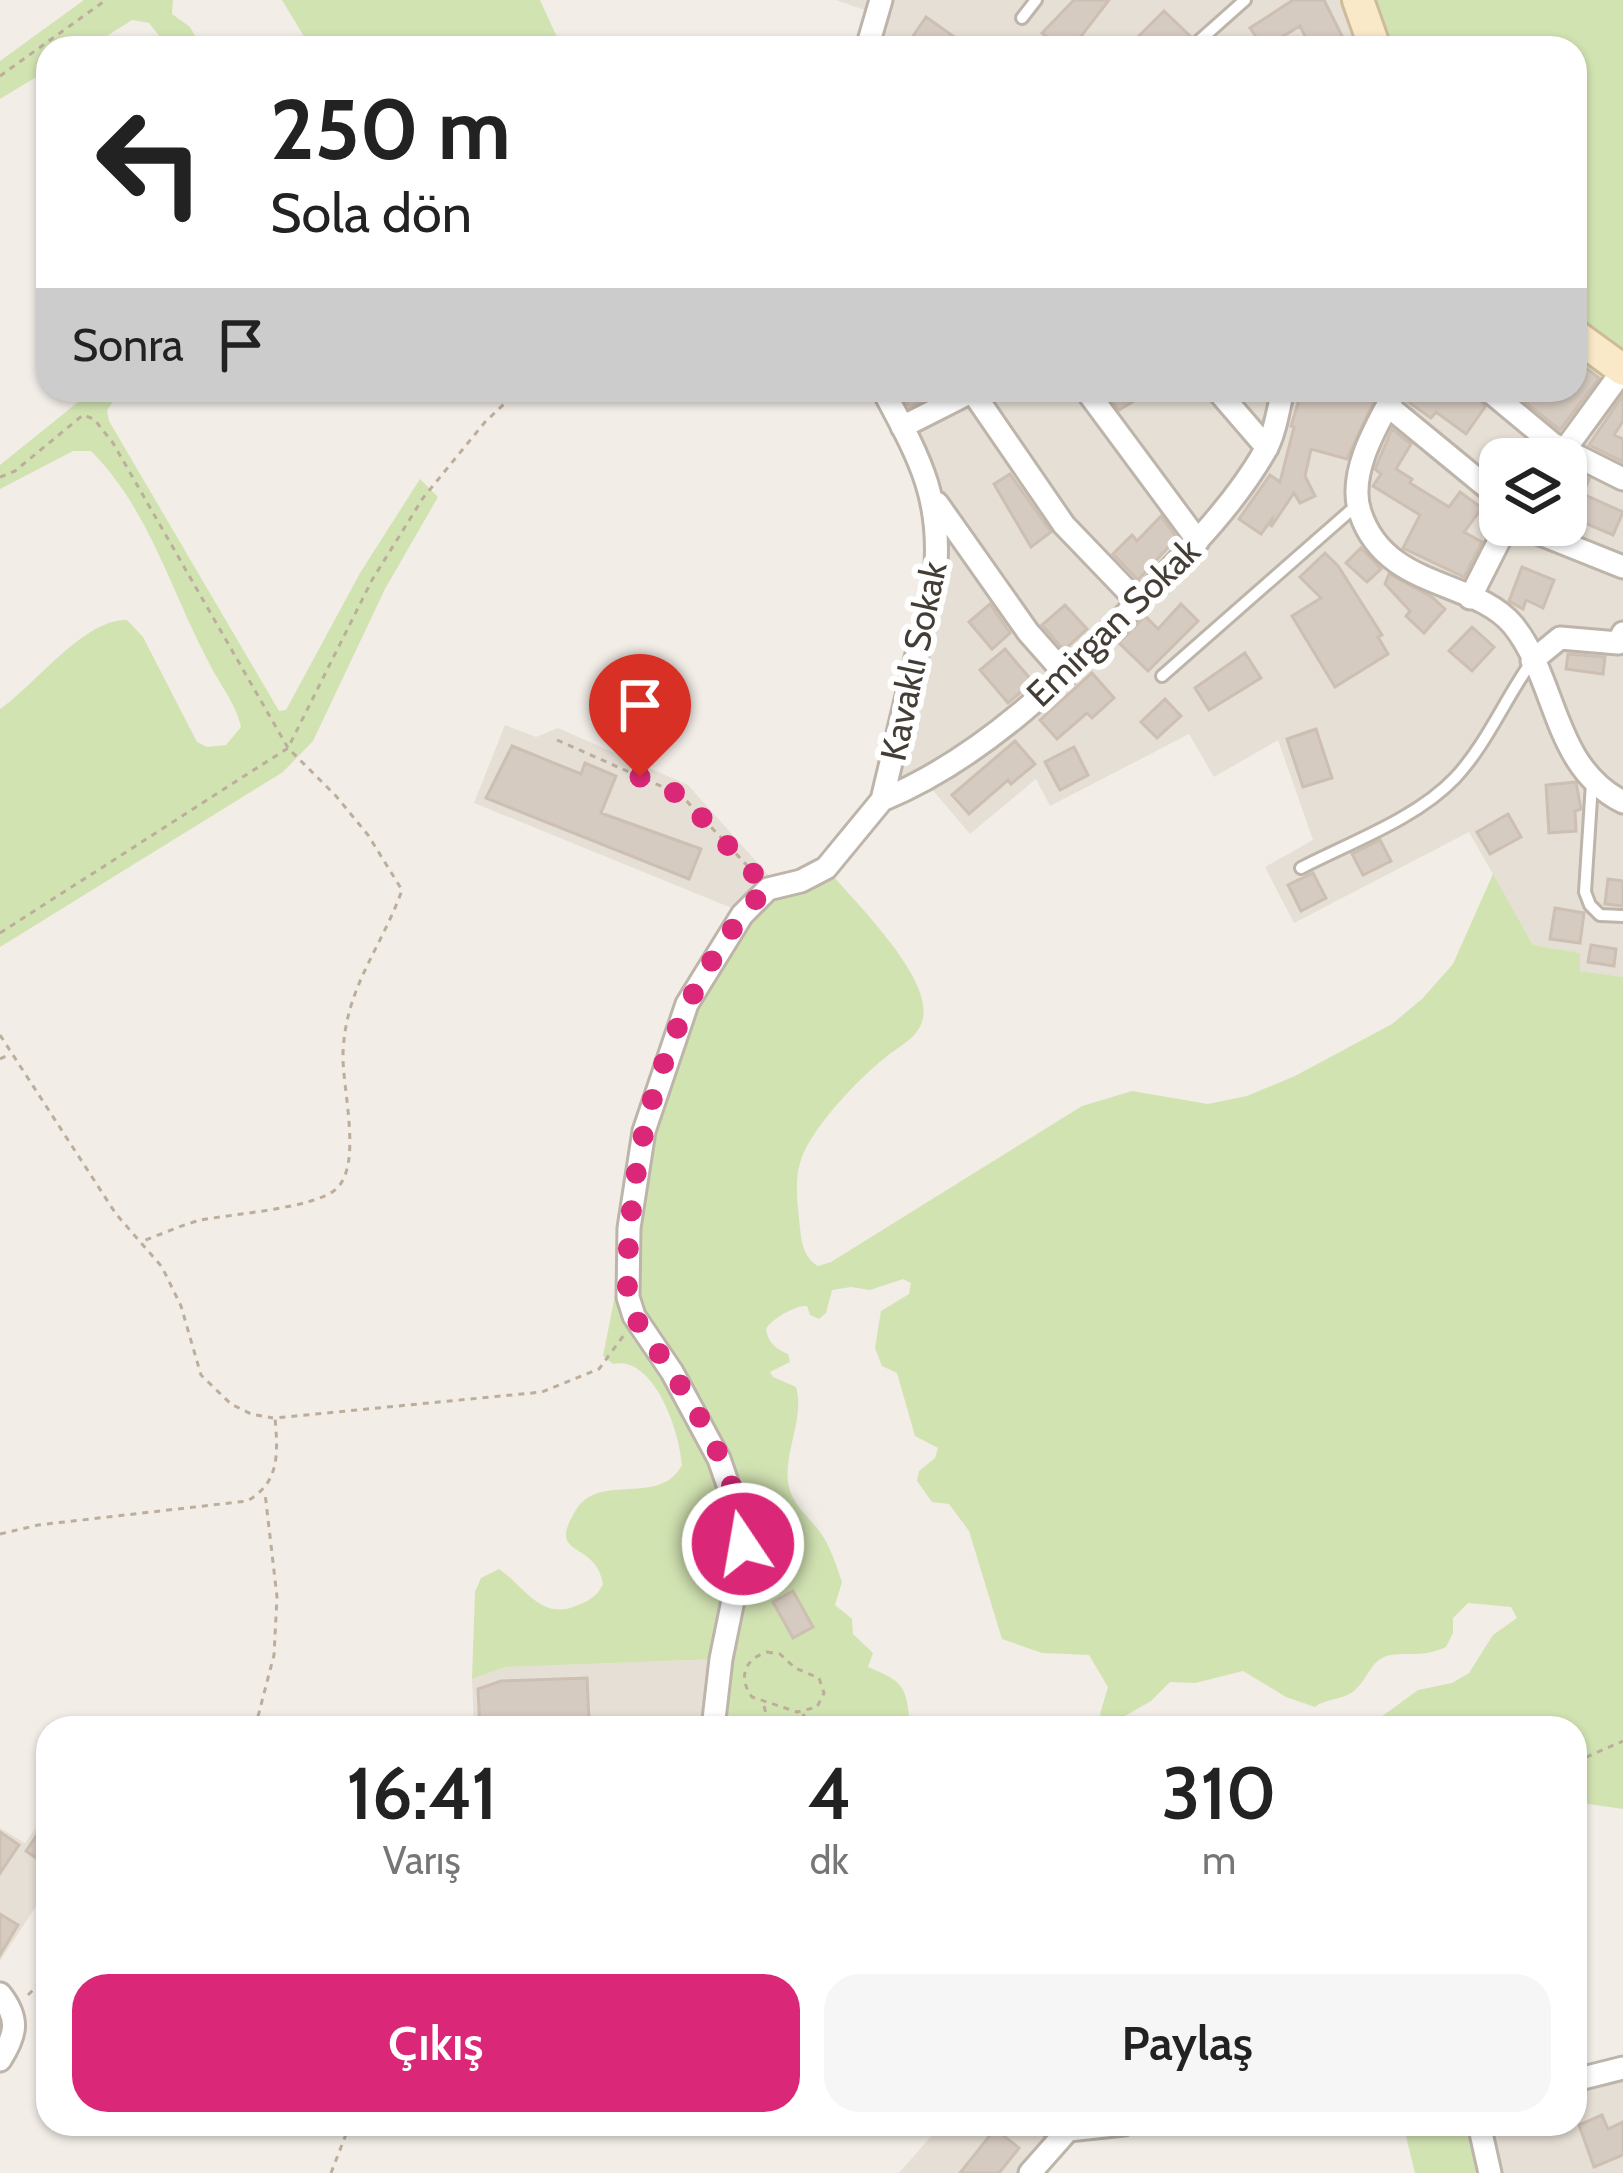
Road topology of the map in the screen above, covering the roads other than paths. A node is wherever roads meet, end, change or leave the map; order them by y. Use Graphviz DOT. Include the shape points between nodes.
graph roads {
  1 [pos="880,0"];
  2 [pos="1036,0"];
  3 [pos="1245,0"];
  4 [pos="1358,0"];
  5 [pos="1022,18"];
  6 [pos="870,36"];
  7 [pos="1204,36"];
  8 [pos="1371,36"];
  9 [pos="1587,344"];
  10 [pos="1623,370"];
  11 [pos="889,402"];
  12 [pos="952,402"];
  13 [pos="981,402"];
  14 [pos="1095,402"];
  15 [pos="1227,402"];
  16 [pos="1279,402"];
  17 [pos="1390,402"];
  18 [pos="1396,402"];
  19 [pos="1502,402"];
  20 [pos="902,427"];
  21 [pos="1543,438"];
  22 [pos="1574,438"];
  23 [pos="1267,448"];
  24 [pos="1587,465"];
  25 [pos="1479,479"];
  26 [pos="1623,479"];
  27 [pos="933,497"];
  28 [pos="1358,504"];
  29 [pos="1198,541"];
  30 [pos="1497,546"];
  31 [pos="1570,546"];
  32 [pos="1623,567"];
  33 [pos="1470,598"];
  34 [pos="1138,602"];
  35 [pos="1623,633"];
  36 [pos="1532,661"];
  37 [pos="1066,675"];
  38 [pos="1162,676"];
  39 [pos="1592,783"];
  40 [pos="882,800"];
  41 [pos="1623,802"];
  42 [pos="1301,868"];
  43 [pos="1623,916"];
  44 [pos="714,1716"];
  45 [pos="6,2003"];
  46 [pos="0,2060"];
  47 [pos="1623,2068"];
  48 [pos="1587,2077"];
  49 [pos="1053,2136"];
  50 [pos="1482,2136"];
  51 [pos="1030,2173"];
  52 [pos="1490,2173"];
  1 -- 6 [label="street"];
  2 -- 5 [label="lane"];
  3 -- 7 [label="lane"];
  4 -- 8 [label="street"];
  9 -- 10 [label="street"];
  10 -- 22 [label="street"];
  11 -- 20 [label="street, Kavaklı Sokak"];
  12 -- 20 [label="street"];
  13 -- 34 [label="street" via="1064,525"];
  14 -- 29 [label="street"];
  15 -- 23 [label="street"];
  16 -- 23 [label="street, Emirgan Sokak"];
  17 -- 28 [label="street" via="1360,472"];
  18 -- 25 [label="street"];
  19 -- 21 [label="street"];
  20 -- 27 [label="street, Kavaklı Sokak"];
  23 -- 29 [label="street, Emirgan Sokak"];
  24 -- 26 [label="street"];
  27 -- 37 [label="street"];
  27 -- 40 [label="street, Kavaklı Sokak" via="935,579"];
  28 -- 33 [label="street" via="1369,532 1402,566"];
  28 -- 38 [label="lane"];
  29 -- 34 [label="street, Emirgan Sokak"];
  30 -- 33 [label="street"];
  31 -- 32 [label="street"];
  33 -- 36 [label="street" via="1508,619"];
  34 -- 37 [label="street, Emirgan Sokak"];
  35 -- 36 [label="street" via="1618,644 1560,638"];
  36 -- 39 [label="street"];
  36 -- 42 [label="lane" via="1447,786"];
  37 -- 40 [label="street, Emirgan Sokak" via="966,754"];
  39 -- 41 [label="street"];
  39 -- 43 [label="lane" via="1585,892 1600,915"];
  40 -- 44 [label="street" via="826,868 768,889 742,915 701,978 644,1131 629,1228 634,1316 711,1443 742,1525"];
  45 -- 46 [label="street" via="15,2032"];
  47 -- 48 [label="street"];
  49 -- 51 [label="street"];
  50 -- 52 [label="street"];
}
